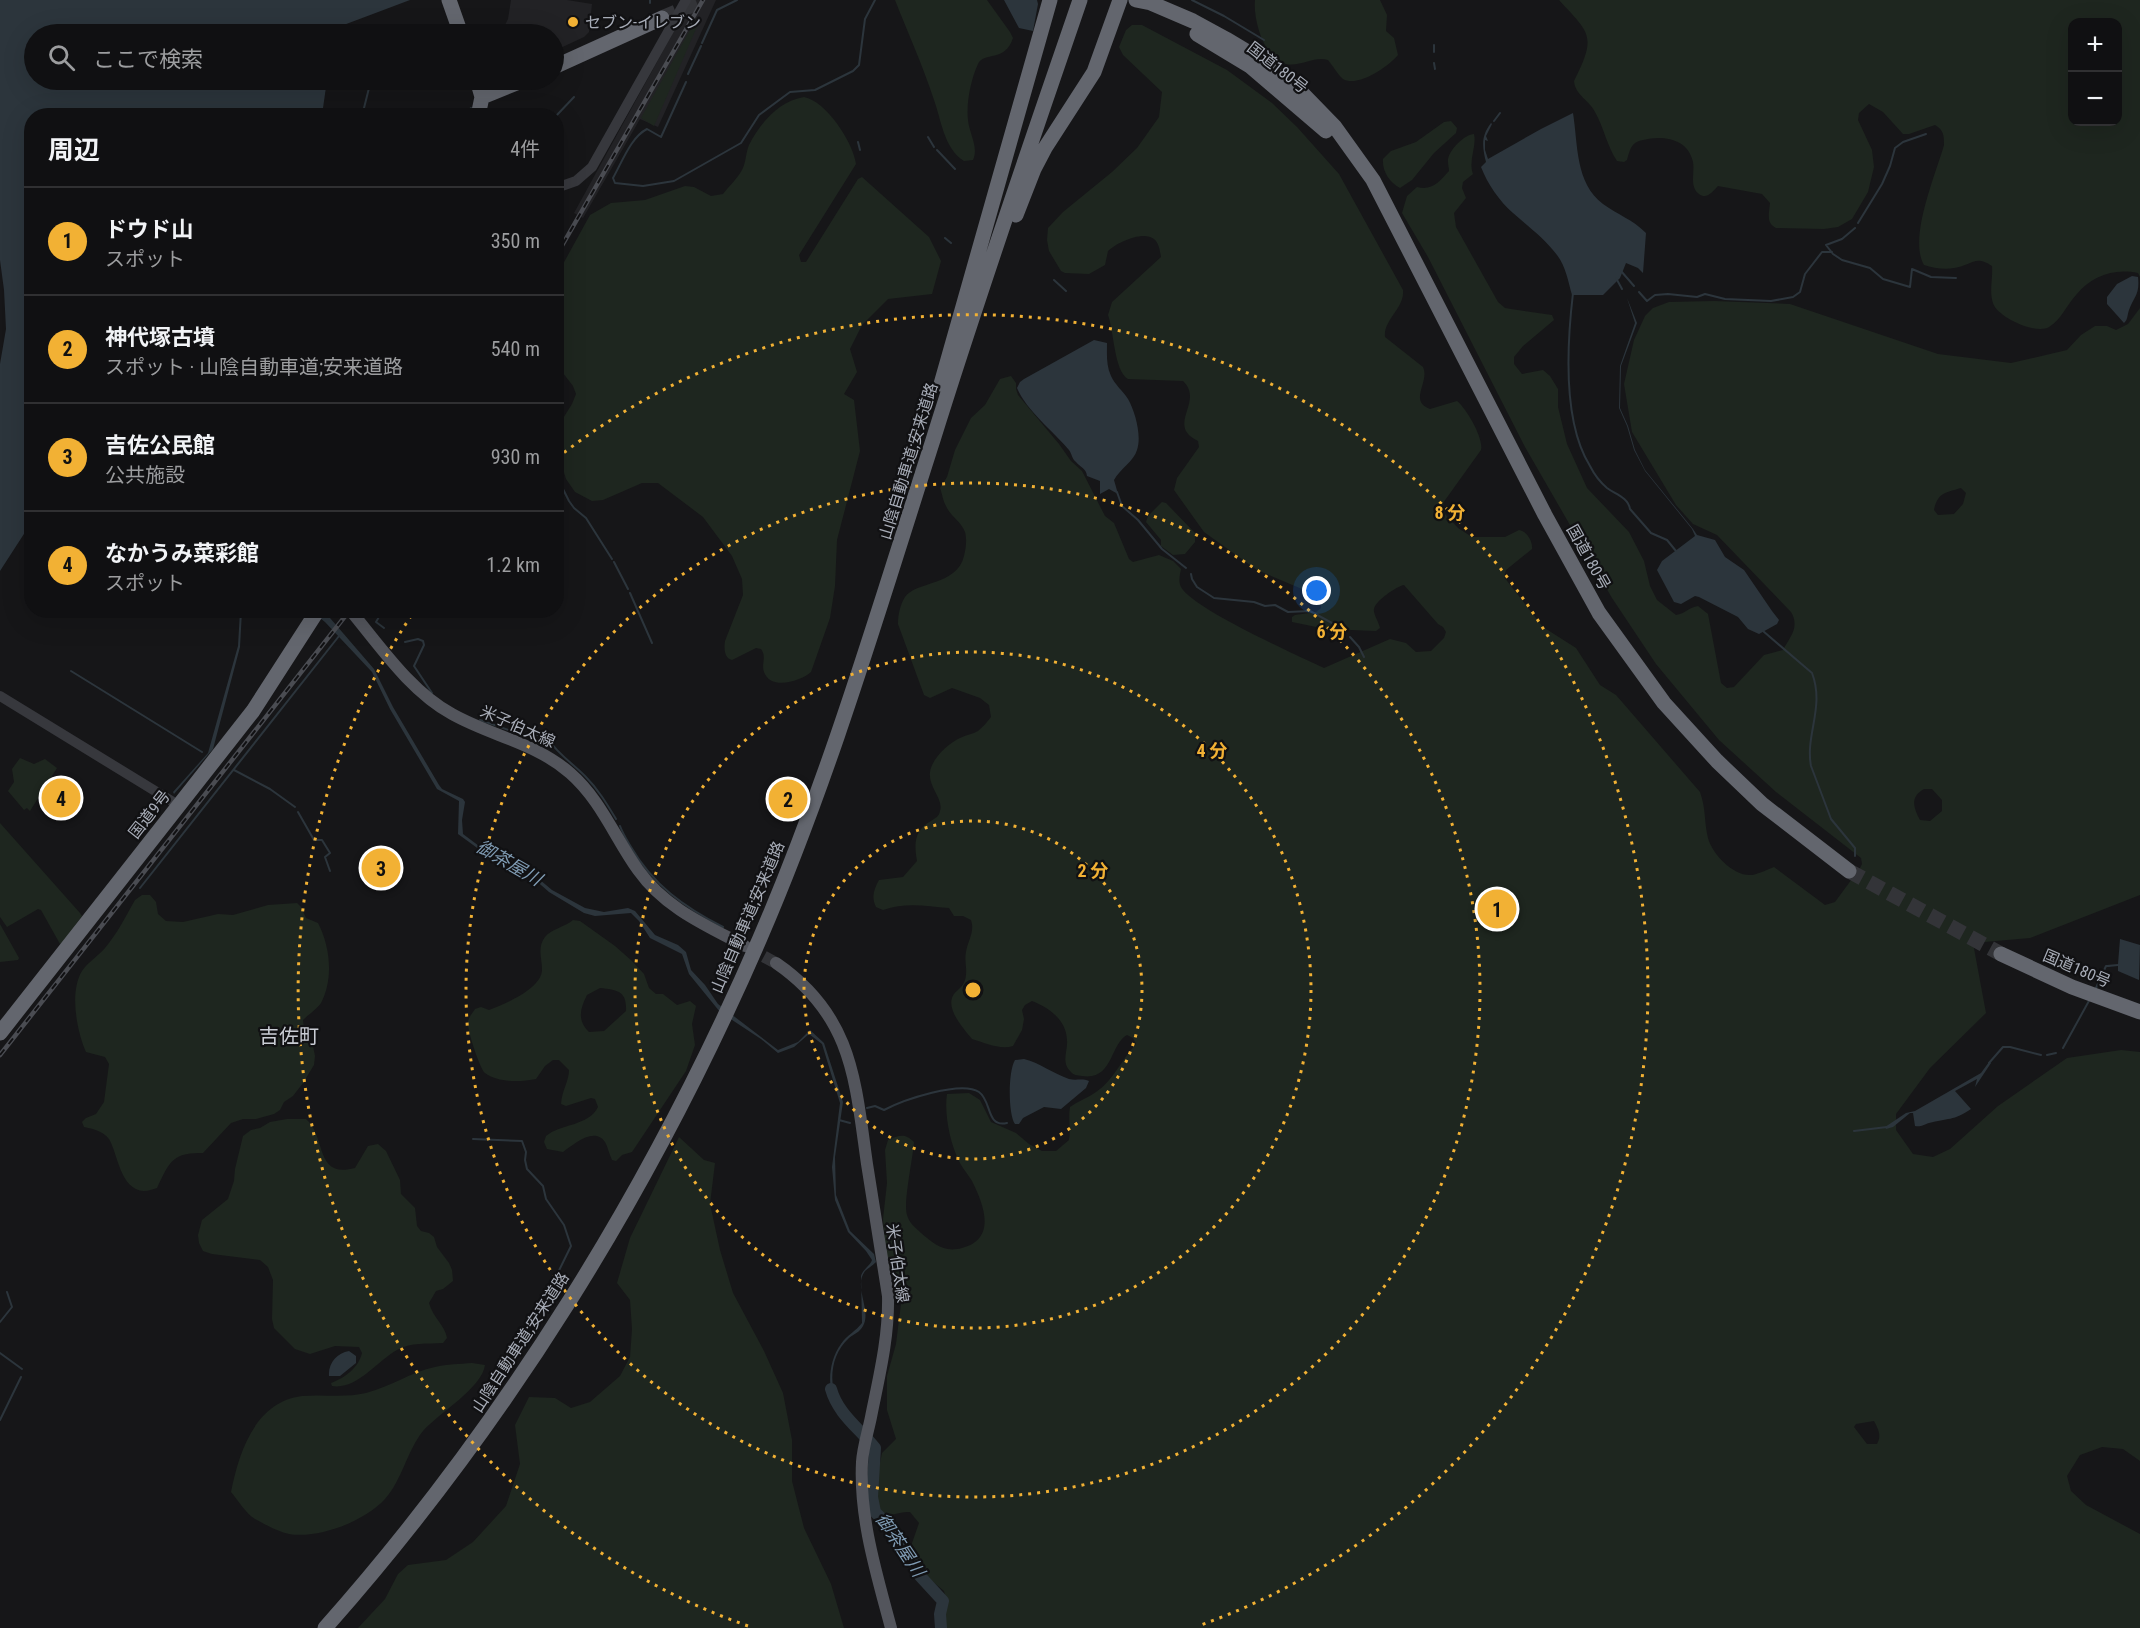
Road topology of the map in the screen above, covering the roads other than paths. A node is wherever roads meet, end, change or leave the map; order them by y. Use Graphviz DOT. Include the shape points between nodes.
graph roads {
  1 [pos="449,0"];
  2 [pos="686,0"];
  3 [pos="1050,0"];
  4 [pos="1080,0"];
  5 [pos="1120,0"];
  6 [pos="1125,0"];
  7 [pos="1136,0"];
  8 [pos="662,18"];
  9 [pos="457,24"];
  10 [pos="564,62"];
  11 [pos="480,90"];
  12 [pos="499,90"];
  13 [pos="482,97"];
  14 [pos="480,108"];
  15 [pos="564,185"];
  16 [pos="1382,197"];
  17 [pos="934,436"];
  18 [pos="912,504"];
  19 [pos="313,618"];
  20 [pos="357,618"];
  21 [pos="0,696"];
  22 [pos="178,805"];
  23 [pos="1849,871"];
  24 [pos="745,946"];
  25 [pos="2001,954"];
  26 [pos="777,963"];
  27 [pos="2140,1012"];
  28 [pos="0,1033"];
  29 [pos="325,1628"];
  30 [pos="891,1628"];
  1 -- 9 [label="highway"];
  2 -- 15 [label="street" via="592,166 576,181"];
  3 -- 18 [label="highway" via="951,345"];
  4 -- 17 [label="highway, 山陰自動車道;安来道路"];
  5 -- 17 [label="highway" via="1094,72 1034,169"];
  6 -- 16 [label="highway, 国道180号" via="1187,29 1250,66 1328,132"];
  7 -- 16 [label="highway, 国道180号" via="1207,28 1266,63 1335,127"];
  8 -- 10 [label="highway"];
  11 -- 13 [label="highway"];
  12 -- 13 [label="highway"];
  13 -- 14 [label="highway"];
  16 -- 23 [label="highway, 国道180号" via="1576,574 1611,630 1664,702 1717,761 1762,804"];
  17 -- 18 [label="highway, 山陰自動車道;安来道路"];
  18 -- 29 [label="highway, 山陰自動車道;安来道路" via="873,632 800,838 737,990 658,1149 587,1272 476,1441"];
  19 -- 22 [label="highway, 国道9号" via="252,711"];
  20 -- 24 [label="main road, 米子伯太線" via="418,688 443,709 533,749 569,772 591,795 655,891 688,917"];
  21 -- 22 [label="street"];
  22 -- 28 [label="highway, 国道9号"];
  25 -- 27 [label="highway, 国道180号" via="2072,987"];
  26 -- 30 [label="main road, 米子伯太線" via="810,990 840,1033 858,1100 888,1296 886,1346 862,1461 865,1511"];
}
